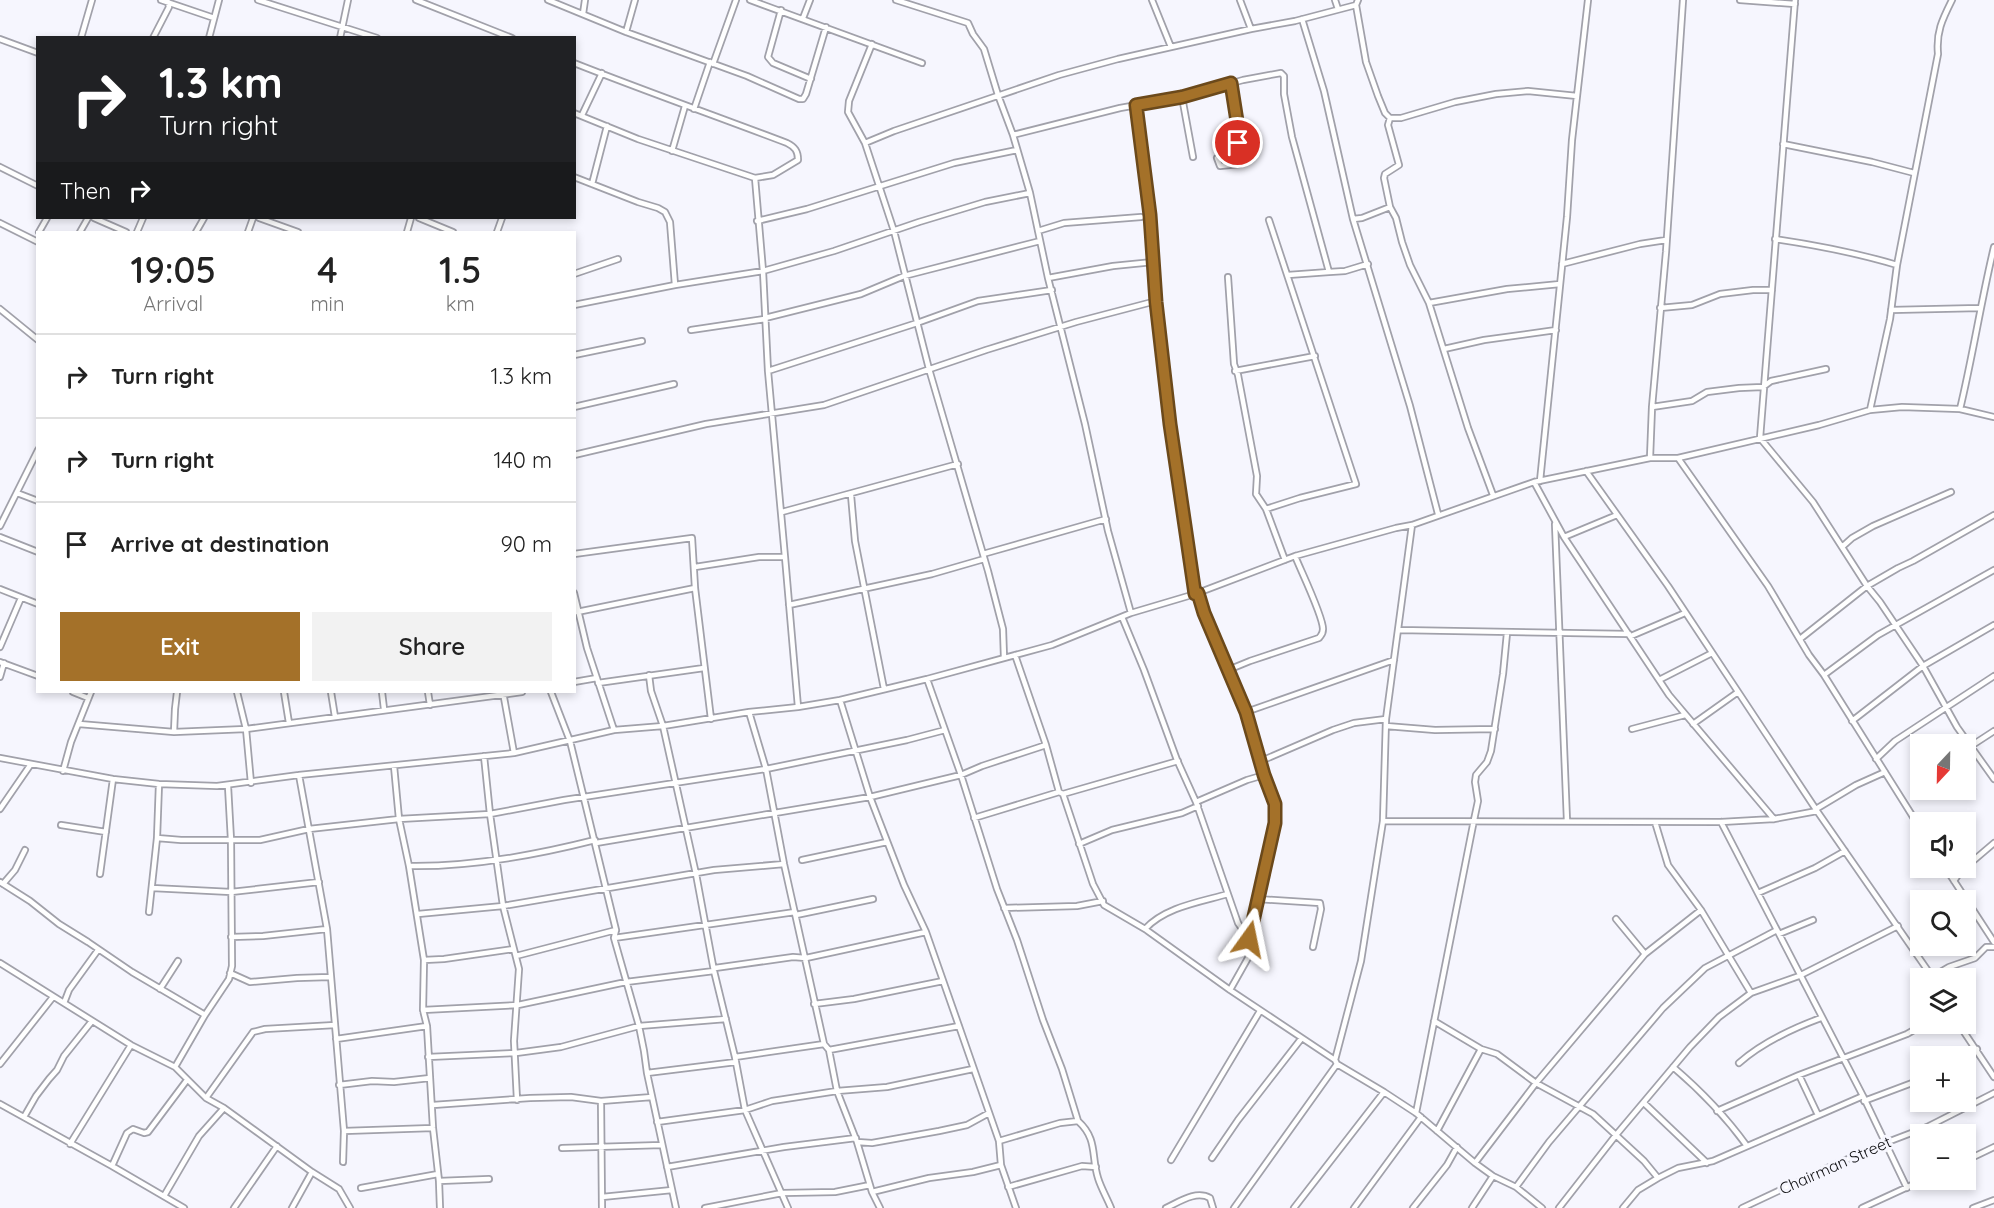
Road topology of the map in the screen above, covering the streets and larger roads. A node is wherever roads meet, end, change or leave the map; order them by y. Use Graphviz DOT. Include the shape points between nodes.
graph roads {
  1 [pos="92,0"];
  2 [pos="161,0"];
  3 [pos="219,0"];
  4 [pos="258,0"];
  5 [pos="348,0"];
  6 [pos="416,0"];
  7 [pos="548,0"];
  8 [pos="585,0"];
  9 [pos="635,0"];
  10 [pos="736,0"];
  11 [pos="750,0"];
  12 [pos="810,0"];
  13 [pos="896,0"];
  14 [pos="1152,0"];
  15 [pos="1240,0"];
  16 [pos="1335,0"];
  17 [pos="1588,0"];
  18 [pos="1683,0"];
  19 [pos="1740,0"];
  20 [pos="1953,0"];
  21 [pos="168,2"];
  22 [pos="913,2"];
  23 [pos="1357,2"];
  24 [pos="1795,2"];
  25 [pos="1338,9"];
  26 [pos="781,10"];
  27 [pos="583,14"];
  28 [pos="214,18"];
  29 [pos="803,18"];
  30 [pos="1302,19"];
  31 [pos="344,26"];
  32 [pos="826,27"];
  33 [pos="1251,29"];
  34 [pos="626,32"];
  35 [pos="82,36"];
  36 [pos="154,36"];
  37 [pos="211,36"];
  38 [pos="341,36"];
  39 [pos="372,36"];
  40 [pos="507,36"];
  41 [pos="0,39"];
  42 [pos="872,44"];
  43 [pos="1171,47"];
  44 [pos="36,53"];
  45 [pos="711,63"];
  46 [pos="922,63"];
  47 [pos="576,64"];
  48 [pos="602,73"];
  49 [pos="811,79"];
  50 [pos="1231,83"];
  51 [pos="998,95"];
  52 [pos="1577,96"];
  53 [pos="1182,97"];
  54 [pos="1136,105"];
  55 [pos="685,106"];
  56 [pos="694,109"];
  57 [pos="576,114"];
  58 [pos="582,115"];
  59 [pos="1390,118"];
  60 [pos="607,126"];
  61 [pos="1013,135"];
  62 [pos="865,143"];
  63 [pos="1783,144"];
  64 [pos="1017,150"];
  65 [pos="672,151"];
  66 [pos="1193,157"];
  67 [pos="1217,159"];
  68 [pos="0,167"];
  69 [pos="1914,173"];
  70 [pos="576,178"];
  71 [pos="755,178"];
  72 [pos="592,184"];
  73 [pos="36,185"];
  74 [pos="878,187"];
  75 [pos="1030,193"];
  76 [pos="1390,207"];
  77 [pos="1141,217"];
  78 [pos="96,219"];
  79 [pos="262,219"];
  80 [pos="282,219"];
  81 [pos="421,219"];
  82 [pos="1353,219"];
  83 [pos="1269,220"];
  84 [pos="757,221"];
  85 [pos="0,223"];
  86 [pos="279,225"];
  87 [pos="124,231"];
  88 [pos="295,231"];
  89 [pos="451,231"];
  90 [pos="894,231"];
  91 [pos="1038,231"];
  92 [pos="36,238"];
  93 [pos="1775,239"];
  94 [pos="1666,240"];
  95 [pos="1040,242"];
  96 [pos="1994,247"];
  97 [pos="618,259"];
  98 [pos="1153,262"];
  99 [pos="1368,264"];
  100 [pos="1562,264"];
  101 [pos="1897,265"];
  102 [pos="763,271"];
  103 [pos="1329,272"];
  104 [pos="576,273"];
  105 [pos="1288,275"];
  106 [pos="904,276"];
  107 [pos="1228,277"];
  108 [pos="1048,278"];
  109 [pos="1560,284"];
  110 [pos="675,285"];
  111 [pos="1052,290"];
  112 [pos="1772,290"];
  113 [pos="1156,302"];
  114 [pos="1430,303"];
  115 [pos="576,305"];
  116 [pos="1660,308"];
  117 [pos="1980,308"];
  118 [pos="0,309"];
  119 [pos="1891,310"];
  120 [pos="765,318"];
  121 [pos="917,322"];
  122 [pos="1062,327"];
  123 [pos="691,330"];
  124 [pos="1556,330"];
  125 [pos="36,338"];
  126 [pos="642,340"];
  127 [pos="1444,349"];
  128 [pos="576,355"];
  129 [pos="1315,356"];
  130 [pos="929,369"];
  131 [pos="1826,369"];
  132 [pos="768,371"];
  133 [pos="1236,371"];
  134 [pos="674,384"];
  135 [pos="1763,387"];
  136 [pos="576,407"];
  137 [pos="1652,407"];
  138 [pos="1960,409"];
  139 [pos="1870,410"];
  140 [pos="773,413"];
  141 [pos="1994,417"];
  142 [pos="1760,438"];
  143 [pos="36,454"];
  144 [pos="576,455"];
  145 [pos="1650,458"];
  146 [pos="1678,458"];
  147 [pos="958,464"];
  148 [pos="1586,471"];
  149 [pos="1537,481"];
  150 [pos="1951,492"];
  151 [pos="17,493"];
  152 [pos="851,495"];
  153 [pos="1493,495"];
  154 [pos="36,500"];
  155 [pos="1266,509"];
  156 [pos="782,512"];
  157 [pos="1438,514"];
  158 [pos="1617,515"];
  159 [pos="1994,515"];
  160 [pos="1106,519"];
  161 [pos="1555,521"];
  162 [pos="1412,525"];
  163 [pos="0,526"];
  164 [pos="0,537"];
  165 [pos="1564,537"];
  166 [pos="1842,547"];
  167 [pos="36,551"];
  168 [pos="576,554"];
  169 [pos="984,556"];
  170 [pos="1295,556"];
  171 [pos="785,557"];
  172 [pos="1286,560"];
  173 [pos="695,567"];
  174 [pos="1994,570"];
  175 [pos="1867,586"];
  176 [pos="694,588"];
  177 [pos="0,589"];
  178 [pos="863,589"];
  179 [pos="1196,594"];
  180 [pos="21,598"];
  181 [pos="36,603"];
  182 [pos="789,605"];
  183 [pos="576,612"];
  184 [pos="1131,613"];
  185 [pos="1686,613"];
  186 [pos="1122,617"];
  187 [pos="1994,624"];
  188 [pos="1896,625"];
  189 [pos="1398,630"];
  190 [pos="1507,633"];
  191 [pos="1559,633"];
  192 [pos="1630,635"];
  193 [pos="1800,639"];
  194 [pos="0,647"];
  195 [pos="1712,653"];
  196 [pos="1015,655"];
  197 [pos="1004,658"];
  198 [pos="1394,660"];
  199 [pos="2,663"];
  200 [pos="1923,666"];
  201 [pos="704,668"];
  202 [pos="1228,670"];
  203 [pos="36,675"];
  204 [pos="649,675"];
  205 [pos="1824,675"];
  206 [pos="1994,676"];
  207 [pos="0,677"];
  208 [pos="927,679"];
  209 [pos="1659,680"];
  210 [pos="598,681"];
  211 [pos="576,682"];
  212 [pos="884,689"];
  213 [pos="1738,692"];
  214 [pos="76,693"];
  215 [pos="91,693"];
  216 [pos="177,693"];
  217 [pos="237,693"];
  218 [pos="284,693"];
  219 [pos="331,693"];
  220 [pos="382,693"];
  221 [pos="428,693"];
  222 [pos="503,693"];
  223 [pos="551,693"];
  224 [pos="88,698"];
  225 [pos="840,700"];
  226 [pos="430,705"];
  227 [pos="1947,706"];
  228 [pos="798,707"];
  229 [pos="384,709"];
  230 [pos="749,712"];
  231 [pos="1246,712"];
  232 [pos="1685,715"];
  233 [pos="335,717"];
  234 [pos="711,719"];
  235 [pos="1386,719"];
  236 [pos="1852,721"];
  237 [pos="289,723"];
  238 [pos="79,724"];
  239 [pos="1693,724"];
  240 [pos="663,726"];
  241 [pos="1386,726"];
  242 [pos="246,729"];
  243 [pos="1495,729"];
  244 [pos="1632,729"];
  245 [pos="614,730"];
  246 [pos="945,730"];
  247 [pos="1994,730"];
  248 [pos="174,732"];
  249 [pos="1962,734"];
  250 [pos="570,741"];
  251 [pos="1976,743"];
  252 [pos="1046,745"];
  253 [pos="856,750"];
  254 [pos="514,753"];
  255 [pos="1976,753"];
  256 [pos="484,756"];
  257 [pos="0,758"];
  258 [pos="1876,759"];
  259 [pos="1178,761"];
  260 [pos="1261,761"];
  261 [pos="31,764"];
  262 [pos="394,766"];
  263 [pos="766,769"];
  264 [pos="63,771"];
  265 [pos="1885,772"];
  266 [pos="299,775"];
  267 [pos="961,775"];
  268 [pos="1264,775"];
  269 [pos="113,779"];
  270 [pos="1994,779"];
  271 [pos="251,783"];
  272 [pos="675,783"];
  273 [pos="159,784"];
  274 [pos="228,786"];
  275 [pos="1061,793"];
  276 [pos="585,797"];
  277 [pos="870,797"];
  278 [pos="1197,804"];
  279 [pos="0,809"];
  280 [pos="1816,810"];
  281 [pos="1910,812"];
  282 [pos="490,813"];
  283 [pos="774,814"];
  284 [pos="974,818"];
  285 [pos="399,819"];
  286 [pos="1774,819"];
  287 [pos="1474,820"];
  288 [pos="1383,821"];
  289 [pos="1567,821"];
  290 [pos="1655,822"];
  291 [pos="1720,822"];
  292 [pos="61,825"];
  293 [pos="685,828"];
  294 [pos="309,829"];
  295 [pos="106,832"];
  296 [pos="157,838"];
  297 [pos="231,840"];
  298 [pos="595,841"];
  299 [pos="887,842"];
  300 [pos="1994,843"];
  301 [pos="1078,844"];
  302 [pos="25,850"];
  303 [pos="1845,851"];
  304 [pos="496,858"];
  305 [pos="802,860"];
  306 [pos="784,864"];
  307 [pos="410,866"];
  308 [pos="100,874"];
  309 [pos="696,874"];
  310 [pos="1952,878"];
  311 [pos="1954,881"];
  312 [pos="319,882"];
  313 [pos="2,883"];
  314 [pos="152,888"];
  315 [pos="606,888"];
  316 [pos="231,892"];
  317 [pos="1758,893"];
  318 [pos="1228,894"];
  319 [pos="873,899"];
  320 [pos="1258,899"];
  321 [pos="1102,901"];
  322 [pos="503,906"];
  323 [pos="1004,908"];
  324 [pos="1701,910"];
  325 [pos="149,912"];
  326 [pos="795,913"];
  327 [pos="418,914"];
  328 [pos="1616,919"];
  329 [pos="1813,920"];
  330 [pos="705,924"];
  331 [pos="1898,926"];
  332 [pos="327,929"];
  333 [pos="1145,929"];
  334 [pos="616,930"];
  335 [pos="926,932"];
  336 [pos="1778,932"];
  337 [pos="231,937"];
  338 [pos="614,938"];
  339 [pos="1249,939"];
  340 [pos="1994,944"];
  341 [pos="1313,947"];
  342 [pos="514,949"];
  343 [pos="98,950"];
  344 [pos="1645,954"];
  345 [pos="1728,954"];
  346 [pos="516,956"];
  347 [pos="806,958"];
  348 [pos="424,960"];
  349 [pos="178,961"];
  350 [pos="1,965"];
  351 [pos="1927,968"];
  352 [pos="1947,968"];
  353 [pos="714,969"];
  354 [pos="230,973"];
  355 [pos="1799,976"];
  356 [pos="330,977"];
  357 [pos="943,981"];
  358 [pos="626,982"];
  359 [pos="160,989"];
  360 [pos="1230,990"];
  361 [pos="1751,993"];
  362 [pos="53,997"];
  363 [pos="64,1003"];
  364 [pos="814,1004"];
  365 [pos="518,1005"];
  366 [pos="423,1010"];
  367 [pos="1260,1011"];
  368 [pos="205,1015"];
  369 [pos="1821,1018"];
  370 [pos="726,1019"];
  371 [pos="92,1021"];
  372 [pos="1434,1021"];
  373 [pos="335,1025"];
  374 [pos="427,1026"];
  375 [pos="639,1026"];
  376 [pos="959,1026"];
  377 [pos="1910,1032"];
  378 [pos="1966,1034"];
  379 [pos="336,1039"];
  380 [pos="1301,1039"];
  381 [pos="824,1044"];
  382 [pos="131,1045"];
  383 [pos="1481,1049"];
  384 [pos="1977,1049"];
  385 [pos="829,1050"];
  386 [pos="516,1053"];
  387 [pos="428,1057"];
  388 [pos="1842,1058"];
  389 [pos="736,1060"];
  390 [pos="1336,1062"];
  391 [pos="1739,1063"];
  392 [pos="0,1064"];
  393 [pos="175,1067"];
  394 [pos="1673,1067"];
  395 [pos="974,1068"];
  396 [pos="647,1073"];
  397 [pos="1798,1075"];
  398 [pos="1994,1077"];
  399 [pos="430,1078"];
  400 [pos="187,1080"];
  401 [pos="1536,1083"];
  402 [pos="1910,1083"];
  403 [pos="339,1085"];
  404 [pos="837,1091"];
  405 [pos="1384,1092"];
  406 [pos="1994,1093"];
  407 [pos="652,1097"];
  408 [pos="206,1098"];
  409 [pos="1863,1098"];
  410 [pos="517,1100"];
  411 [pos="601,1101"];
  412 [pos="1644,1103"];
  413 [pos="0,1104"];
  414 [pos="433,1105"];
  415 [pos="1579,1106"];
  416 [pos="224,1108"];
  417 [pos="745,1110"];
  418 [pos="1717,1111"];
  419 [pos="989,1113"];
  420 [pos="1416,1113"];
  421 [pos="1818,1115"];
  422 [pos="24,1117"];
  423 [pos="1421,1117"];
  424 [pos="1078,1121"];
  425 [pos="657,1122"];
  426 [pos="433,1128"];
  427 [pos="344,1131"];
  428 [pos="1437,1131"];
  429 [pos="1616,1135"];
  430 [pos="857,1140"];
  431 [pos="999,1141"];
  432 [pos="1885,1143"];
  433 [pos="70,1144"];
  434 [pos="662,1145"];
  435 [pos="277,1146"];
  436 [pos="1747,1146"];
  437 [pos="1457,1147"];
  438 [pos="1994,1147"];
  439 [pos="562,1148"];
  440 [pos="602,1148"];
  441 [pos="764,1151"];
  442 [pos="1976,1156"];
  443 [pos="1212,1158"];
  444 [pos="1171,1160"];
  445 [pos="343,1162"];
  446 [pos="1475,1163"];
  447 [pos="1707,1163"];
  448 [pos="1001,1165"];
  449 [pos="112,1166"];
  450 [pos="667,1167"];
  451 [pos="1096,1167"];
  452 [pos="312,1172"];
  453 [pos="438,1174"];
  454 [pos="1493,1176"];
  455 [pos="1658,1178"];
  456 [pos="489,1179"];
  457 [pos="439,1181"];
  458 [pos="870,1185"];
  459 [pos="1910,1186"];
  460 [pos="1008,1187"];
  461 [pos="1516,1187"];
  462 [pos="361,1188"];
  463 [pos="1907,1188"];
  464 [pos="672,1190"];
  465 [pos="872,1192"];
  466 [pos="782,1193"];
  467 [pos="164,1196"];
  468 [pos="602,1197"];
  469 [pos="1994,1200"];
  470 [pos="174,1202"];
  471 [pos="1533,1202"];
  472 [pos="1874,1205"];
  473 [pos="170,1208"];
  474 [pos="184,1208"];
  475 [pos="234,1208"];
  476 [pos="292,1208"];
  477 [pos="350,1208"];
  478 [pos="440,1208"];
  479 [pos="602,1208"];
  480 [pos="676,1208"];
  481 [pos="705,1208"];
  482 [pos="788,1208"];
  483 [pos="880,1208"];
  484 [pos="1015,1208"];
  485 [pos="1111,1208"];
  486 [pos="1166,1208"];
  487 [pos="1213,1208"];
  488 [pos="1234,1208"];
  489 [pos="1294,1208"];
  490 [pos="1354,1208"];
  491 [pos="1413,1208"];
  492 [pos="1472,1208"];
  493 [pos="1529,1208"];
  494 [pos="1542,1208"];
  495 [pos="1559,1208"];
  496 [pos="1623,1208"];
  497 [pos="1742,1208"];
  498 [pos="1862,1208"];
  499 [pos="1973,1208"];
  1 -- 35 [label="street"];
  2 -- 21 [label="street"];
  3 -- 28 [label="street"];
  4 -- 31 [label="street"];
  5 -- 31 [label="street"];
  6 -- 40 [label="street"];
  7 -- 27 [label="street"];
  8 -- 27 [label="street"];
  9 -- 34 [label="street"];
  10 -- 45 [label="street"];
  11 -- 26 [label="street"];
  12 -- 29 [label="street"];
  13 -- 22 [label="street"];
  14 -- 43 [label="street"];
  15 -- 33 [label="street"];
  16 -- 25 [label="street"];
  17 -- 52 [label="street"];
  18 -- 94 [label="street"];
  19 -- 24 [label="street"];
  20 -- 69 [label="street" via="1936,38 1938,54"];
  21 -- 28 [label="street"];
  21 -- 36 [label="street" via="170,7"];
  22 -- 51 [label="street" via="968,23 984,49"];
  23 -- 25 [label="street"];
  23 -- 59 [label="street" via="1366,62 1377,96"];
  24 -- 63 [label="street"];
  25 -- 30 [label="street"];
  26 -- 29 [label="street"];
  26 -- 49 [label="street" via="768,57 773,63"];
  27 -- 34 [label="street"];
  28 -- 37 [label="street"];
  29 -- 32 [label="street"];
  30 -- 33 [label="street"];
  30 -- 82 [label="street" via="1324,91"];
  31 -- 38 [label="street"];
  31 -- 39 [label="street"];
  32 -- 42 [label="street"];
  32 -- 49 [label="street"];
  33 -- 43 [label="street"];
  34 -- 45 [label="street"];
  41 -- 44 [label="street"];
  42 -- 46 [label="street"];
  42 -- 62 [label="street" via="848,112"];
  43 -- 51 [label="street"];
  45 -- 49 [label="street" via="799,99 803,99"];
  45 -- 56 [label="street"];
  47 -- 48 [label="street"];
  48 -- 55 [label="street"];
  48 -- 58 [label="street"];
  50 -- 53 [label="street"];
  50 -- 67 [label="street" via="1240,164 1220,166"];
  50 -- 103 [label="street" via="1277,73 1284,76 1292,137"];
  51 -- 61 [label="street"];
  51 -- 62 [label="street"];
  52 -- 59 [label="street" via="1496,94"];
  52 -- 100 [label="street"];
  53 -- 54 [label="street"];
  53 -- 66 [label="street"];
  54 -- 61 [label="street"];
  54 -- 98 [label="street"];
  55 -- 56 [label="street"];
  55 -- 65 [label="street"];
  56 -- 71 [label="street" via="787,143 798,152 798,160 773,175"];
  57 -- 58 [label="street"];
  58 -- 60 [label="street"];
  59 -- 76 [label="street" via="1388,125 1399,165 1384,178"];
  60 -- 65 [label="street"];
  60 -- 72 [label="street"];
  61 -- 64 [label="street"];
  62 -- 74 [label="street"];
  63 -- 69 [label="street"];
  63 -- 93 [label="street"];
  64 -- 74 [label="street" via="954,163"];
  64 -- 75 [label="street"];
  65 -- 71 [label="street"];
  68 -- 73 [label="street"];
  69 -- 101 [label="street"];
  70 -- 72 [label="street"];
  71 -- 84 [label="street"];
  72 -- 110 [label="street" via="665,212 670,222"];
  74 -- 84 [label="street"];
  74 -- 90 [label="street"];
  75 -- 90 [label="street" via="985,202"];
  75 -- 91 [label="street"];
  76 -- 82 [label="street"];
  76 -- 114 [label="street" via="1413,274"];
  77 -- 91 [label="street" via="1064,223"];
  78 -- 87 [label="street"];
  79 -- 86 [label="street"];
  80 -- 86 [label="street"];
  81 -- 89 [label="street"];
  82 -- 99 [label="street"];
  83 -- 105 [label="street"];
  84 -- 102 [label="street"];
  85 -- 92 [label="street"];
  86 -- 88 [label="street"];
  90 -- 102 [label="street"];
  90 -- 106 [label="street"];
  91 -- 95 [label="street"];
  93 -- 101 [label="street"];
  93 -- 112 [label="street"];
  94 -- 100 [label="street"];
  94 -- 116 [label="street"];
  95 -- 106 [label="street"];
  95 -- 108 [label="street"];
  96 -- 117 [label="street"];
  97 -- 104 [label="street"];
  98 -- 108 [label="street"];
  98 -- 113 [label="street"];
  99 -- 103 [label="street"];
  99 -- 157 [label="street"];
  100 -- 109 [label="street"];
  101 -- 119 [label="street"];
  102 -- 110 [label="street"];
  102 -- 120 [label="street"];
  103 -- 105 [label="street"];
  105 -- 129 [label="street"];
  106 -- 120 [label="street" via="861,294"];
  106 -- 121 [label="street"];
  107 -- 133 [label="street"];
  108 -- 111 [label="street"];
  109 -- 114 [label="street"];
  109 -- 124 [label="street"];
  110 -- 115 [label="street"];
  111 -- 121 [label="street" via="978,301"];
  111 -- 122 [label="street"];
  112 -- 116 [label="street" via="1720,294 1692,305"];
  112 -- 135 [label="street"];
  113 -- 122 [label="street"];
  113 -- 179 [label="street"];
  114 -- 127 [label="street"];
  116 -- 137 [label="street"];
  117 -- 119 [label="street"];
  117 -- 138 [label="street"];
  118 -- 125 [label="street"];
  119 -- 139 [label="street"];
  120 -- 123 [label="street"];
  120 -- 132 [label="street"];
  121 -- 130 [label="street"];
  121 -- 132 [label="street"];
  122 -- 130 [label="street"];
  122 -- 160 [label="street"];
  124 -- 127 [label="street"];
  124 -- 149 [label="street"];
  126 -- 128 [label="street"];
  127 -- 153 [label="street"];
  129 -- 133 [label="street"];
  129 -- 155 [label="street" via="1356,484"];
  130 -- 140 [label="street" via="824,405"];
  130 -- 147 [label="street"];
  131 -- 135 [label="street" via="1772,381"];
  132 -- 140 [label="street"];
  133 -- 155 [label="street" via="1257,476 1256,495"];
  134 -- 136 [label="street"];
  135 -- 137 [label="street" via="1707,392 1692,400"];
  135 -- 142 [label="street"];
  137 -- 145 [label="street"];
  138 -- 139 [label="street"];
  138 -- 141 [label="street"];
  139 -- 142 [label="street"];
  140 -- 144 [label="street" via="706,424"];
  140 -- 156 [label="street"];
  142 -- 146 [label="street"];
  142 -- 166 [label="street" via="1813,502"];
  143 -- 151 [label="street"];
  145 -- 146 [label="street"];
  145 -- 148 [label="street"];
  146 -- 193 [label="street" via="1768,586"];
  147 -- 152 [label="street"];
  147 -- 169 [label="street"];
  148 -- 149 [label="street"];
  148 -- 158 [label="street"];
  149 -- 153 [label="street"];
  149 -- 161 [label="street"];
  150 -- 166 [label="street" via="1873,526"];
  151 -- 154 [label="street"];
  151 -- 163 [label="street"];
  152 -- 156 [label="street"];
  152 -- 178 [label="street"];
  153 -- 157 [label="street"];
  155 -- 172 [label="street"];
  156 -- 171 [label="street"];
  157 -- 162 [label="street"];
  158 -- 165 [label="street"];
  158 -- 185 [label="street"];
  159 -- 175 [label="street"];
  160 -- 169 [label="street"];
  160 -- 184 [label="street"];
  161 -- 165 [label="street"];
  161 -- 191 [label="street"];
  162 -- 170 [label="street"];
  162 -- 189 [label="street"];
  164 -- 167 [label="street"];
  165 -- 192 [label="street"];
  166 -- 175 [label="street"];
  168 -- 173 [label="street" via="692,538"];
  169 -- 178 [label="street" via="932,574"];
  169 -- 197 [label="street" via="1003,629"];
  170 -- 172 [label="street"];
  170 -- 202 [label="street" via="1323,633 1319,638"];
  171 -- 173 [label="street"];
  171 -- 182 [label="street"];
  172 -- 179 [label="street"];
  173 -- 176 [label="street"];
  174 -- 188 [label="street"];
  175 -- 188 [label="street"];
  175 -- 193 [label="street"];
  176 -- 183 [label="street"];
  176 -- 201 [label="street"];
  177 -- 180 [label="street"];
  178 -- 182 [label="street"];
  178 -- 212 [label="street"];
  179 -- 184 [label="street"];
  179 -- 202 [label="street"];
  180 -- 181 [label="street"];
  180 -- 194 [label="street"];
  182 -- 228 [label="street"];
  183 -- 210 [label="street"];
  184 -- 186 [label="street"];
  185 -- 192 [label="street"];
  185 -- 195 [label="street"];
  186 -- 196 [label="street" via="1066,641"];
  186 -- 259 [label="street"];
  187 -- 200 [label="street"];
  188 -- 200 [label="street"];
  188 -- 205 [label="street"];
  189 -- 190 [label="street"];
  189 -- 198 [label="street"];
  190 -- 191 [label="street"];
  190 -- 243 [label="street"];
  191 -- 192 [label="street"];
  191 -- 289 [label="street"];
  192 -- 209 [label="street"];
  193 -- 205 [label="street"];
  195 -- 209 [label="street"];
  195 -- 213 [label="street"];
  196 -- 197 [label="street"];
  196 -- 252 [label="street"];
  197 -- 208 [label="street"];
  198 -- 231 [label="street"];
  198 -- 235 [label="street"];
  199 -- 203 [label="street"];
  199 -- 207 [label="street"];
  200 -- 227 [label="street"];
  200 -- 236 [label="street"];
  201 -- 204 [label="street"];
  201 -- 234 [label="street"];
  202 -- 231 [label="street"];
  204 -- 210 [label="street"];
  204 -- 240 [label="street"];
  205 -- 236 [label="street"];
  206 -- 227 [label="street"];
  208 -- 212 [label="street"];
  208 -- 246 [label="street"];
  209 -- 232 [label="street"];
  210 -- 211 [label="street"];
  210 -- 245 [label="street"];
  212 -- 225 [label="street"];
  213 -- 239 [label="street"];
  213 -- 280 [label="street"];
  214 -- 224 [label="street"];
  215 -- 224 [label="street"];
  216 -- 248 [label="street"];
  217 -- 242 [label="street"];
  218 -- 237 [label="street"];
  219 -- 233 [label="street"];
  220 -- 229 [label="street"];
  221 -- 226 [label="street"];
  222 -- 226 [label="street"];
  222 -- 254 [label="street"];
  223 -- 250 [label="street"];
  224 -- 238 [label="street"];
  225 -- 228 [label="street"];
  225 -- 253 [label="street"];
  226 -- 229 [label="street"];
  227 -- 249 [label="street"];
  227 -- 258 [label="street" via="1895,741"];
  228 -- 230 [label="street"];
  229 -- 233 [label="street"];
  230 -- 234 [label="street"];
  230 -- 263 [label="street"];
  231 -- 260 [label="street"];
  232 -- 239 [label="street"];
  232 -- 244 [label="street"];
  233 -- 237 [label="street"];
  234 -- 240 [label="street"];
  235 -- 241 [label="street"];
  235 -- 260 [label="street" via="1333,730"];
  236 -- 258 [label="street"];
  237 -- 242 [label="street"];
  238 -- 248 [label="street"];
  238 -- 264 [label="street"];
  239 -- 286 [label="street"];
  240 -- 245 [label="street"];
  240 -- 272 [label="street"];
  241 -- 243 [label="street"];
  241 -- 288 [label="street"];
  242 -- 248 [label="street"];
  242 -- 271 [label="street"];
  243 -- 287 [label="street" via="1487,762 1476,775 1478,801"];
  245 -- 250 [label="street"];
  246 -- 253 [label="street"];
  246 -- 267 [label="street"];
  247 -- 251 [label="street"];
  250 -- 254 [label="street"];
  250 -- 276 [label="street"];
  252 -- 267 [label="street"];
  252 -- 275 [label="street"];
  253 -- 263 [label="street"];
  253 -- 277 [label="street"];
  254 -- 256 [label="street"];
  255 -- 270 [label="street"];
  256 -- 262 [label="street"];
  256 -- 282 [label="street"];
  257 -- 261 [label="street"];
  258 -- 265 [label="street"];
  259 -- 275 [label="street"];
  259 -- 278 [label="street"];
  260 -- 268 [label="street"];
  261 -- 264 [label="street"];
  261 -- 279 [label="street"];
  262 -- 266 [label="street"];
  262 -- 285 [label="street"];
  263 -- 272 [label="street"];
  263 -- 283 [label="street"];
  264 -- 269 [label="street"];
  265 -- 280 [label="street"];
  265 -- 281 [label="street"];
  266 -- 271 [label="street"];
  266 -- 294 [label="street"];
  267 -- 277 [label="street"];
  267 -- 284 [label="street"];
  268 -- 278 [label="street"];
  268 -- 320 [label="street" via="1276,812"];
  269 -- 273 [label="street"];
  269 -- 295 [label="street"];
  271 -- 274 [label="street"];
  272 -- 276 [label="street"];
  272 -- 293 [label="street"];
  273 -- 274 [label="street"];
  273 -- 296 [label="street"];
  274 -- 297 [label="street"];
  275 -- 284 [label="street"];
  275 -- 301 [label="street"];
  276 -- 282 [label="street"];
  276 -- 298 [label="street"];
  277 -- 283 [label="street"];
  277 -- 299 [label="street"];
  278 -- 301 [label="street" via="1182,813 1112,830"];
  278 -- 318 [label="street"];
  280 -- 286 [label="street"];
  280 -- 303 [label="street"];
  282 -- 285 [label="street"];
  282 -- 304 [label="street"];
  283 -- 293 [label="street"];
  283 -- 306 [label="street"];
  284 -- 323 [label="street"];
  285 -- 294 [label="street"];
  285 -- 307 [label="street"];
  286 -- 291 [label="street"];
  287 -- 288 [label="street"];
  287 -- 289 [label="street"];
  287 -- 372 [label="street"];
  288 -- 390 [label="street" via="1361,962"];
  289 -- 290 [label="street"];
  290 -- 291 [label="street"];
  290 -- 324 [label="street" via="1668,865"];
  291 -- 317 [label="street"];
  292 -- 295 [label="street"];
  293 -- 298 [label="street"];
  293 -- 309 [label="street"];
  294 -- 297 [label="street" via="260,840"];
  294 -- 312 [label="street"];
  295 -- 308 [label="street"];
  296 -- 297 [label="street"];
  296 -- 314 [label="street"];
  297 -- 316 [label="street"];
  298 -- 304 [label="street" via="541,854"];
  298 -- 315 [label="street"];
  299 -- 305 [label="street"];
  299 -- 335 [label="street"];
  300 -- 311 [label="street"];
  301 -- 321 [label="street"];
  302 -- 313 [label="street" via="15,870"];
  303 -- 317 [label="street"];
  303 -- 331 [label="street"];
  304 -- 307 [label="street" via="444,866"];
  304 -- 322 [label="street"];
  306 -- 309 [label="street"];
  306 -- 326 [label="street"];
  307 -- 327 [label="street"];
  309 -- 315 [label="street"];
  309 -- 330 [label="street"];
  310 -- 311 [label="street"];
  311 -- 340 [label="street"];
  312 -- 316 [label="street"];
  312 -- 332 [label="street"];
  313 -- 343 [label="street"];
  314 -- 316 [label="street"];
  314 -- 325 [label="street"];
  315 -- 322 [label="street"];
  315 -- 334 [label="street"];
  316 -- 337 [label="street"];
  317 -- 336 [label="street"];
  318 -- 333 [label="street" via="1163,915"];
  318 -- 339 [label="street" via="1238,923"];
  319 -- 326 [label="street"];
  320 -- 339 [label="street"];
  320 -- 341 [label="street" via="1320,903"];
  321 -- 323 [label="street" via="1077,906"];
  321 -- 333 [label="street"];
  322 -- 327 [label="street"];
  322 -- 342 [label="street"];
  323 -- 424 [label="street"];
  324 -- 344 [label="street"];
  324 -- 345 [label="street"];
  326 -- 330 [label="street"];
  326 -- 347 [label="street"];
  327 -- 348 [label="street"];
  328 -- 344 [label="street"];
  329 -- 336 [label="street"];
  330 -- 338 [label="street"];
  330 -- 353 [label="street"];
  331 -- 351 [label="street"];
  331 -- 355 [label="street"];
  332 -- 337 [label="street"];
  332 -- 356 [label="street"];
  333 -- 360 [label="street"];
  334 -- 338 [label="street"];
  334 -- 346 [label="street"];
  335 -- 347 [label="street"];
  335 -- 357 [label="street"];
  336 -- 345 [label="street"];
  336 -- 355 [label="street"];
  337 -- 354 [label="street"];
  338 -- 358 [label="street"];
  339 -- 360 [label="street" via="1248,958"];
  340 -- 352 [label="street" via="1975,958"];
  342 -- 346 [label="street"];
  342 -- 348 [label="street"];
  343 -- 359 [label="street"];
  343 -- 363 [label="street"];
  344 -- 401 [label="street"];
  345 -- 361 [label="street"];
  345 -- 415 [label="street" via="1705,968 1663,1008"];
  346 -- 365 [label="street"];
  347 -- 353 [label="street"];
  347 -- 364 [label="street"];
  348 -- 366 [label="street"];
  349 -- 359 [label="street"];
  350 -- 362 [label="street"];
  353 -- 358 [label="street"];
  353 -- 370 [label="street"];
  354 -- 356 [label="street" via="250,982"];
  354 -- 368 [label="street"];
  355 -- 361 [label="street"];
  355 -- 369 [label="street"];
  356 -- 373 [label="street"];
  357 -- 364 [label="street"];
  357 -- 376 [label="street"];
  358 -- 365 [label="street"];
  358 -- 375 [label="street"];
  359 -- 368 [label="street"];
  360 -- 367 [label="street"];
  361 -- 394 [label="street" via="1719,1017"];
  362 -- 363 [label="street"];
  362 -- 392 [label="street"];
  363 -- 371 [label="street"];
  364 -- 381 [label="street"];
  365 -- 366 [label="street"];
  365 -- 386 [label="street"];
  366 -- 374 [label="street"];
  367 -- 380 [label="street"];
  367 -- 444 [label="street"];
  368 -- 393 [label="street"];
  369 -- 388 [label="street"];
  369 -- 391 [label="street" via="1780,1035"];
  370 -- 375 [label="street"];
  370 -- 389 [label="street"];
  371 -- 382 [label="street"];
  371 -- 422 [label="street"];
  372 -- 383 [label="street"];
  372 -- 420 [label="street"];
  373 -- 379 [label="street"];
  373 -- 408 [label="street" via="253,1032"];
  374 -- 379 [label="street"];
  374 -- 387 [label="street"];
  375 -- 386 [label="street" via="561,1047"];
  375 -- 396 [label="street"];
  376 -- 385 [label="street"];
  376 -- 395 [label="street"];
  377 -- 388 [label="street"];
  378 -- 384 [label="street"];
  379 -- 403 [label="street"];
  380 -- 390 [label="street"];
  380 -- 443 [label="street"];
  381 -- 385 [label="street"];
  381 -- 389 [label="street"];
  382 -- 393 [label="street"];
  382 -- 433 [label="street"];
  383 -- 401 [label="street" via="1497,1054"];
  383 -- 428 [label="street"];
  384 -- 398 [label="street"];
  385 -- 404 [label="street"];
  386 -- 387 [label="street"];
  386 -- 410 [label="street"];
  387 -- 399 [label="street"];
  388 -- 397 [label="street"];
  388 -- 409 [label="street"];
  389 -- 396 [label="street"];
  389 -- 417 [label="street"];
  390 -- 405 [label="street"];
  390 -- 488 [label="street"];
  393 -- 400 [label="street"];
  394 -- 412 [label="street"];
  394 -- 418 [label="street"];
  395 -- 404 [label="street" via="887,1087"];
  395 -- 419 [label="street"];
  396 -- 407 [label="street"];
  397 -- 418 [label="street"];
  397 -- 421 [label="street"];
  399 -- 403 [label="street"];
  399 -- 414 [label="street"];
  400 -- 408 [label="street"];
  400 -- 449 [label="street" via="148,1132 133,1129 127,1133"];
  401 -- 415 [label="street"];
  401 -- 446 [label="street"];
  402 -- 409 [label="street"];
  403 -- 427 [label="street"];
  404 -- 417 [label="street" via="772,1101"];
  404 -- 430 [label="street"];
  405 -- 420 [label="street"];
  405 -- 489 [label="street"];
  406 -- 432 [label="street, Chairman Street"];
  407 -- 411 [label="street"];
  407 -- 425 [label="street"];
  408 -- 416 [label="street"];
  409 -- 421 [label="street"];
  409 -- 432 [label="street"];
  410 -- 411 [label="street"];
  410 -- 414 [label="street"];
  411 -- 440 [label="street"];
  412 -- 429 [label="street"];
  412 -- 447 [label="street"];
  413 -- 422 [label="street"];
  414 -- 426 [label="street"];
  415 -- 429 [label="street"];
  415 -- 461 [label="street"];
  416 -- 435 [label="street"];
  416 -- 467 [label="street" via="200,1136"];
  417 -- 425 [label="street"];
  417 -- 441 [label="street"];
  418 -- 436 [label="street"];
  419 -- 430 [label="street" via="966,1125 939,1131 872,1143"];
  419 -- 431 [label="street"];
  420 -- 423 [label="street"];
  421 -- 436 [label="street"];
  422 -- 433 [label="street"];
  423 -- 428 [label="street"];
  423 -- 490 [label="street"];
  424 -- 431 [label="street"];
  424 -- 451 [label="street" via="1087,1129 1093,1144"];
  425 -- 434 [label="street"];
  426 -- 427 [label="street"];
  426 -- 453 [label="street"];
  427 -- 445 [label="street"];
  428 -- 437 [label="street"];
  429 -- 455 [label="street"];
  429 -- 495 [label="street"];
  430 -- 441 [label="street"];
  430 -- 458 [label="street"];
  431 -- 448 [label="street"];
  432 -- 463 [label="street"];
  432 -- 497 [label="street, Chairman Street"];
  433 -- 449 [label="street"];
  434 -- 440 [label="street"];
  434 -- 450 [label="street"];
  435 -- 452 [label="street"];
  435 -- 475 [label="street"];
  436 -- 447 [label="street"];
  437 -- 446 [label="street"];
  437 -- 491 [label="street"];
  438 -- 442 [label="street"];
  439 -- 440 [label="street"];
  440 -- 468 [label="street"];
  441 -- 450 [label="street"];
  441 -- 466 [label="street"];
  446 -- 454 [label="street"];
  447 -- 455 [label="street" via="1678,1168"];
  448 -- 460 [label="street"];
  448 -- 465 [label="street"];
  449 -- 467 [label="street"];
  450 -- 464 [label="street"];
  451 -- 460 [label="street" via="1082,1166"];
  451 -- 485 [label="street"];
  452 -- 476 [label="street"];
  452 -- 477 [label="street" via="339,1190"];
  453 -- 457 [label="street"];
  453 -- 462 [label="street"];
  454 -- 461 [label="street"];
  454 -- 492 [label="street"];
  455 -- 496 [label="street" via="1638,1190"];
  456 -- 457 [label="street"];
  457 -- 478 [label="street"];
  458 -- 465 [label="street"];
  458 -- 466 [label="street" via="835,1192"];
  459 -- 463 [label="street"];
  460 -- 484 [label="street"];
  461 -- 471 [label="street"];
  463 -- 472 [label="street"];
  464 -- 468 [label="street"];
  464 -- 480 [label="street"];
  465 -- 483 [label="street"];
  466 -- 481 [label="street"];
  466 -- 482 [label="street"];
  467 -- 470 [label="street"];
  468 -- 479 [label="street"];
  469 -- 499 [label="street"];
  470 -- 473 [label="street"];
  470 -- 474 [label="street"];
  471 -- 493 [label="street"];
  471 -- 494 [label="street"];
  472 -- 498 [label="street"];
  486 -- 487 [label="street" via="1204,1195 1210,1198"];
}
